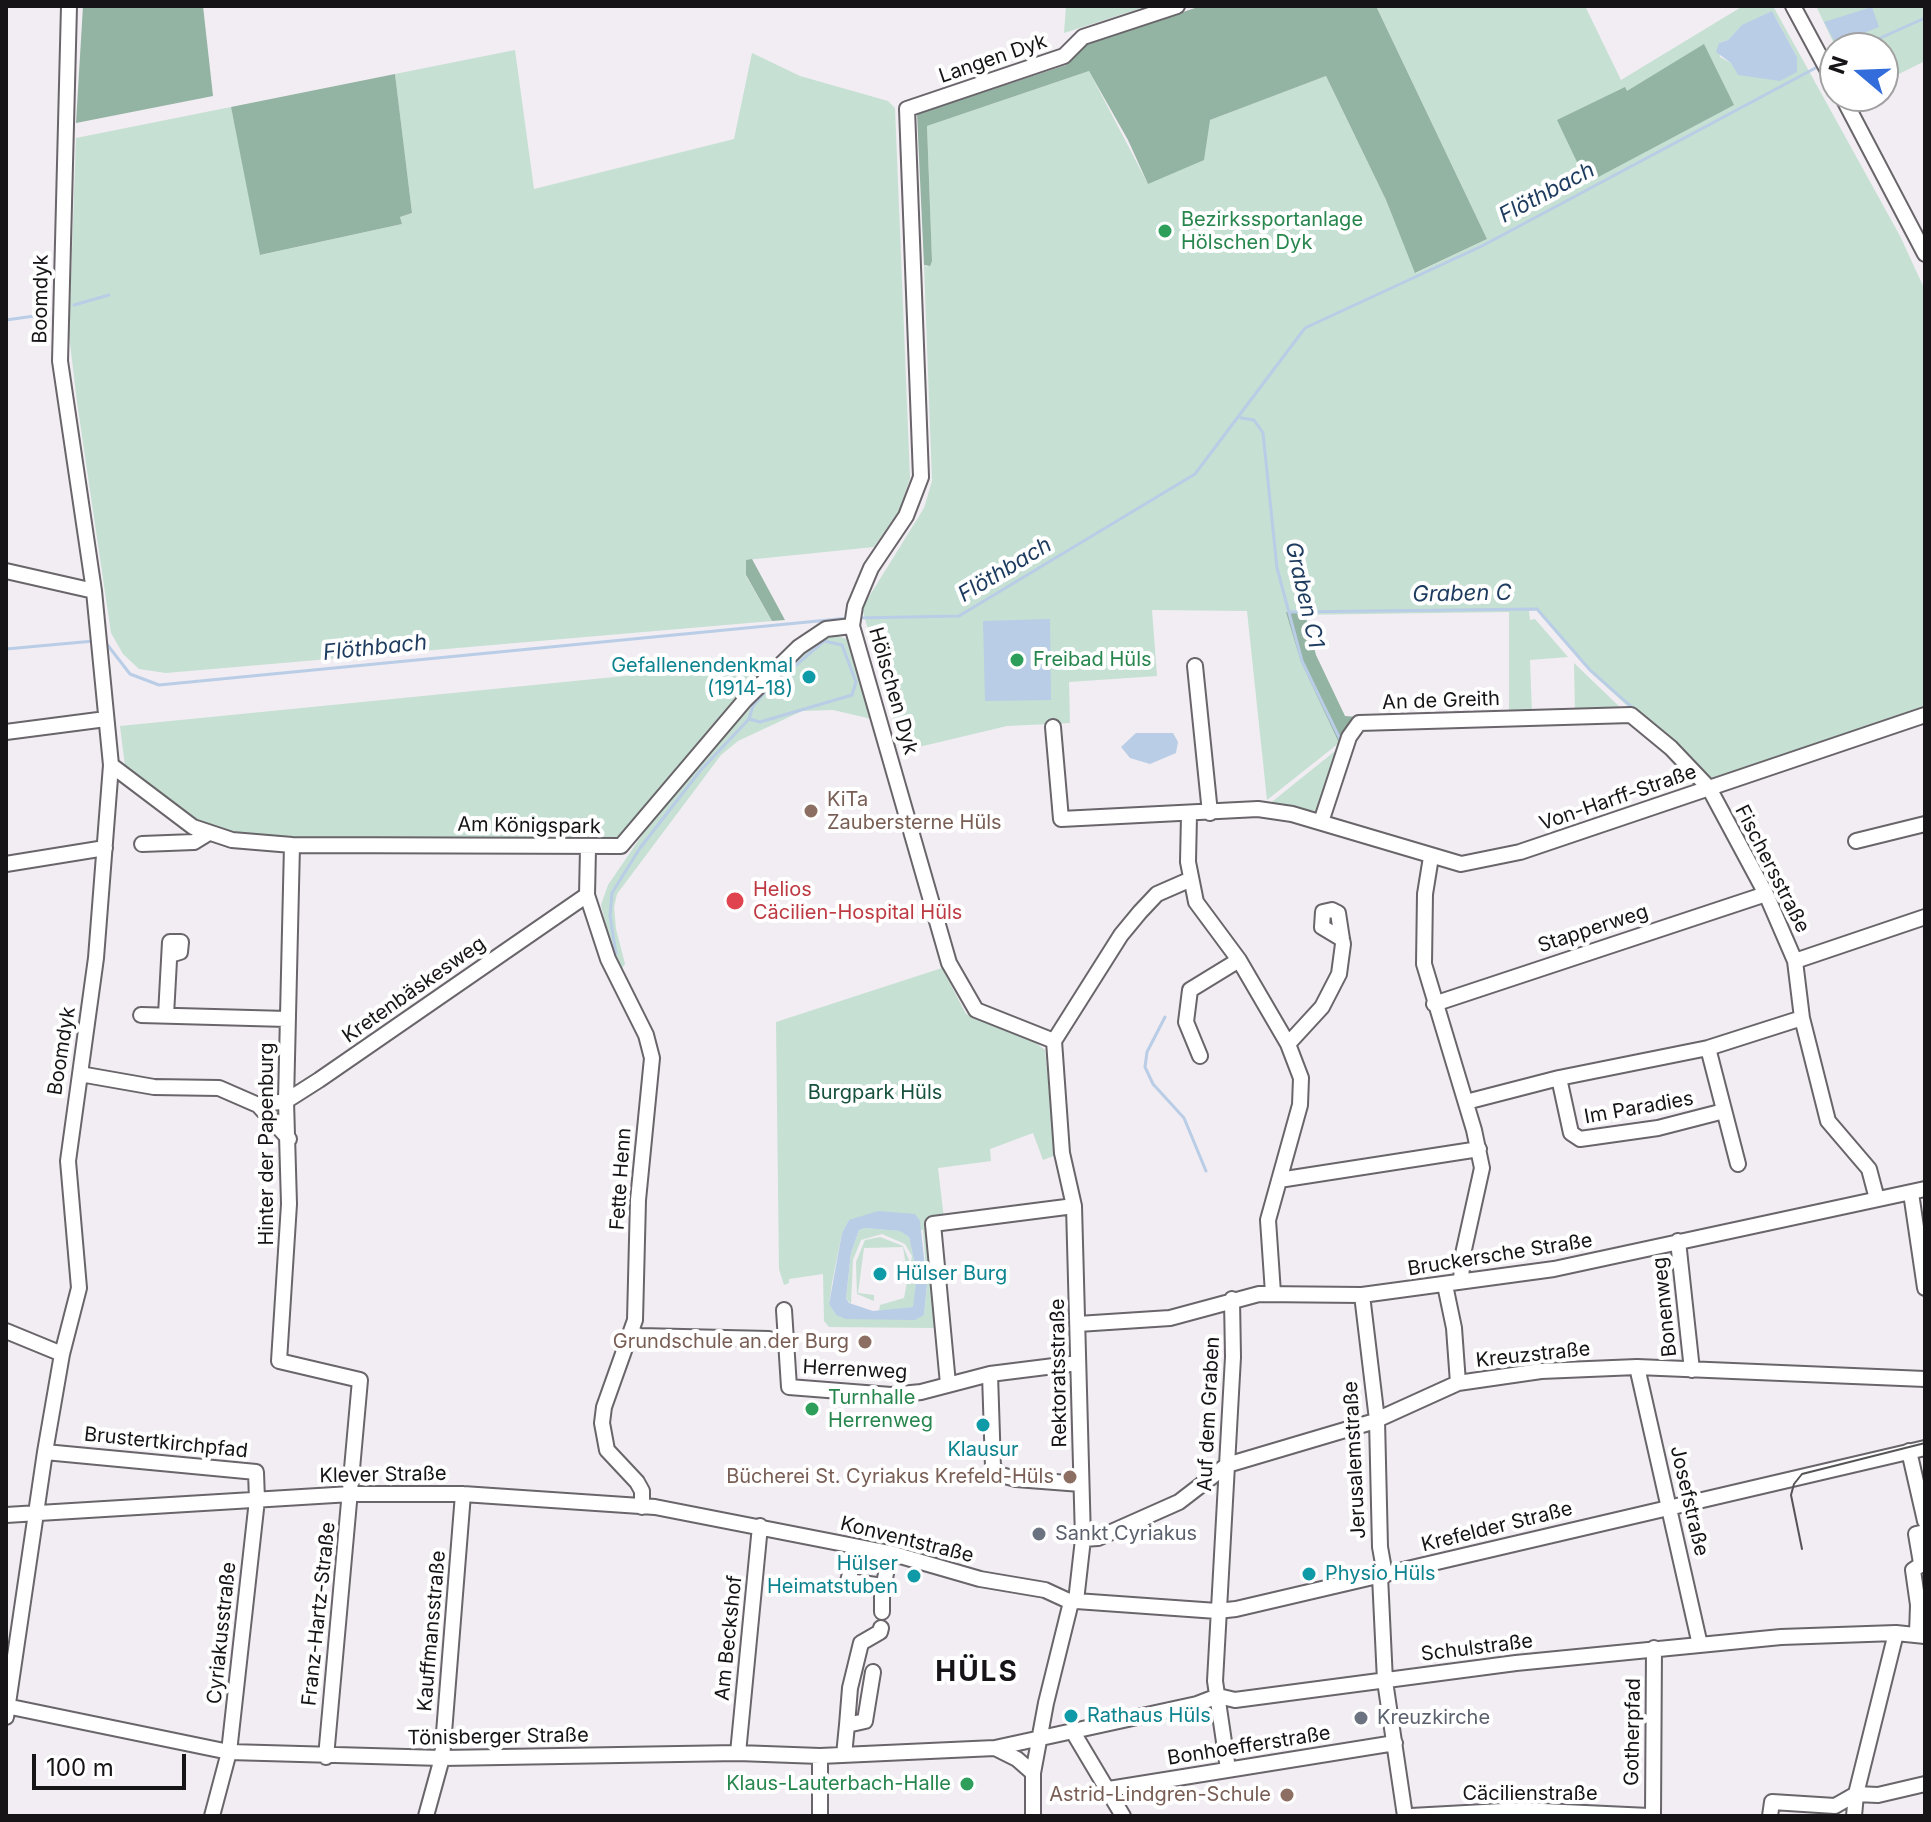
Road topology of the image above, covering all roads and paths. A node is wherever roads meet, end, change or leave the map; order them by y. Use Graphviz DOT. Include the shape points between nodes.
graph roads {
  1 [pos="69,6"];
  2 [pos="1177,6"];
  3 [pos="1793,6"];
  4 [pos="1819,55"];
  5 [pos="907,109"];
  6 [pos="1850,112"];
  7 [pos="1925,254"];
  8 [pos="6,571"];
  9 [pos="94,591"];
  10 [pos="853,619"];
  11 [pos="1195,666"];
  12 [pos="1631,715"];
  13 [pos="1925,715"];
  14 [pos="106,719"];
  15 [pos="1053,727"];
  16 [pos="6,732"];
  17 [pos="111,765"];
  18 [pos="1709,788"];
  19 [pos="1210,813"];
  20 [pos="1189,815"];
  21 [pos="1321,822"];
  22 [pos="1925,824"];
  23 [pos="207,834"];
  24 [pos="1856,841"];
  25 [pos="142,844"];
  26 [pos="292,845"];
  27 [pos="105,848"];
  28 [pos="588,848"];
  29 [pos="1431,857"];
  30 [pos="6,864"];
  31 [pos="1189,880"];
  32 [pos="1766,894"];
  33 [pos="587,895"];
  34 [pos="1925,917"];
  35 [pos="1342,939"];
  36 [pos="170,955"];
  37 [pos="1239,960"];
  38 [pos="1795,961"];
  39 [pos="1434,1004"];
  40 [pos="141,1015"];
  41 [pos="166,1015"];
  42 [pos="1802,1018"];
  43 [pos="287,1019"];
  44 [pos="1054,1041"];
  45 [pos="1288,1044"];
  46 [pos="1708,1048"];
  47 [pos="1200,1056"];
  48 [pos="80,1074"];
  49 [pos="1559,1078"];
  50 [pos="286,1101"];
  51 [pos="1466,1102"];
  52 [pos="258,1105"];
  53 [pos="1724,1111"];
  54 [pos="289,1139"];
  55 [pos="1479,1149"];
  56 [pos="1738,1164"];
  57 [pos="1279,1180"];
  58 [pos="1918,1191"];
  59 [pos="1877,1199"];
  60 [pos="1074,1206"];
  61 [pos="1678,1241"];
  62 [pos="1461,1279"];
  63 [pos="1445,1285"];
  64 [pos="1925,1288"];
  65 [pos="1273,1293"];
  66 [pos="1362,1295"];
  67 [pos="1232,1299"];
  68 [pos="784,1310"];
  69 [pos="1078,1324"];
  70 [pos="6,1331"];
  71 [pos="632,1333"];
  72 [pos="769,1339"];
  73 [pos="62,1354"];
  74 [pos="1078,1363"];
  75 [pos="1637,1367"];
  76 [pos="1692,1370"];
  77 [pos="990,1374"];
  78 [pos="1925,1379"];
  79 [pos="360,1380"];
  80 [pos="1458,1383"];
  81 [pos="948,1384"];
  82 [pos="1377,1420"];
  83 [pos="1925,1448"];
  84 [pos="1909,1451"];
  85 [pos="45,1452"];
  86 [pos="1227,1465"];
  87 [pos="1081,1484"];
  88 [pos="351,1494"];
  89 [pos="463,1494"];
  90 [pos="257,1500"];
  91 [pos="1669,1506"];
  92 [pos="642,1507"];
  93 [pos="35,1513"];
  94 [pos="6,1515"];
  95 [pos="1925,1521"];
  96 [pos="760,1526"];
  97 [pos="1925,1532"];
  98 [pos="1083,1539"];
  99 [pos="856,1551"];
  100 [pos="889,1558"];
  101 [pos="1923,1563"];
  102 [pos="1382,1575"];
  103 [pos="883,1590"];
  104 [pos="1073,1601"];
  105 [pos="1217,1611"];
  106 [pos="882,1612"];
  107 [pos="881,1628"];
  108 [pos="1896,1633"];
  109 [pos="1921,1635"];
  110 [pos="12,1639"];
  111 [pos="1700,1645"];
  112 [pos="1654,1648"];
  113 [pos="873,1672"];
  114 [pos="1385,1681"];
  115 [pos="1218,1696"];
  116 [pos="6,1709"];
  117 [pos="847,1725"];
  118 [pos="1073,1732"];
  119 [pos="1041,1739"];
  120 [pos="1395,1743"];
  121 [pos="995,1748"];
  122 [pos="229,1752"];
  123 [pos="738,1753"];
  124 [pos="844,1755"];
  125 [pos="820,1756"];
  126 [pos="326,1757"];
  127 [pos="442,1758"];
  128 [pos="1228,1769"];
  129 [pos="1033,1773"];
  130 [pos="1925,1784"];
  131 [pos="1109,1789"];
  132 [pos="1856,1794"];
  133 [pos="212,1816"];
  134 [pos="426,1816"];
  135 [pos="820,1816"];
  136 [pos="1033,1816"];
  137 [pos="1123,1816"];
  138 [pos="1408,1816"];
  139 [pos="1651,1816"];
  140 [pos="1770,1816"];
  141 [pos="1854,1816"];
  1 -- 9 [label="street, Boomdyk" via="60,361"];
  2 -- 5 [label="street, Langen Dyk" via="1083,37 1064,56"];
  3 -- 4 [label="street"];
  5 -- 10 [label="street, Hölschen Dyk" via="921,477 906,516 871,568"];
  6 -- 7 [label="street"];
  8 -- 9 [label="street"];
  9 -- 14 [label="street, Boomdyk"];
  10 -- 28 [label="street, Am Königspark" via="799,647 745,700 621,846"];
  10 -- 44 [label="street, Hölschen Dyk" via="949,963 976,1010"];
  11 -- 19 [label="street"];
  12 -- 18 [label="street, Fischersstraße"];
  12 -- 21 [label="street, An de Greith" via="1359,723 1349,737"];
  13 -- 18 [label="street, Von-Harff-Straße"];
  14 -- 16 [label="street"];
  14 -- 17 [label="street, Boomdyk"];
  15 -- 20 [label="street, Von-Harff-Straße" via="1061,819"];
  17 -- 23 [label="street, Am Königspark"];
  17 -- 27 [label="street, Boomdyk"];
  18 -- 29 [label="street, Von-Harff-Straße" via="1477,863"];
  18 -- 32 [label="street, Fischersstraße"];
  19 -- 20 [label="street, Von-Harff-Straße"];
  19 -- 21 [label="street, Von-Harff-Straße" via="1258,809"];
  20 -- 31 [label="street"];
  21 -- 29 [label="street, Von-Harff-Straße"];
  22 -- 24 [label="street"];
  23 -- 25 [label="street, Am Königspark" via="194,842"];
  23 -- 26 [label="street, Am Königspark"];
  26 -- 28 [label="street, Am Königspark"];
  26 -- 43 [label="street, Hinter der Papenburg"];
  27 -- 30 [label="street"];
  27 -- 48 [label="street, Boomdyk"];
  28 -- 33 [label="street, Fette Henn"];
  29 -- 39 [label="street" via="1424,964"];
  31 -- 37 [label="street" via="1196,902"];
  31 -- 44 [label="street" via="1157,894 1140,912"];
  32 -- 38 [label="street, Fischersstraße"];
  32 -- 39 [label="street, Stapperweg"];
  33 -- 50 [label="street, Kretenbäskesweg"];
  33 -- 71 [label="street, Fette Henn" via="608,959 652,1058"];
  34 -- 38 [label="street"];
  35 -- 45 [label="street" via="1342,959 1331,992"];
  36 -- 41 [label="street"];
  37 -- 45 [label="street"];
  37 -- 47 [label="street" via="1190,990 1186,1022"];
  38 -- 42 [label="street, Fischersstraße"];
  39 -- 51 [label="street"];
  40 -- 41 [label="street"];
  41 -- 43 [label="street"];
  42 -- 46 [label="street"];
  42 -- 59 [label="street, Fischersstraße" via="1828,1121 1869,1169"];
  43 -- 50 [label="street, Hinter der Papenburg"];
  44 -- 60 [label="street, Rektoratsstraße" via="1062,1153"];
  45 -- 57 [label="street" via="1302,1092"];
  46 -- 49 [label="street"];
  46 -- 53 [label="street, Im Paradies"];
  48 -- 52 [label="street" via="154,1087 219,1088"];
  48 -- 73 [label="street, Boomdyk" via="68,1161 79,1288"];
  49 -- 51 [label="street"];
  49 -- 53 [label="street, Im Paradies" via="1571,1133 1580,1139 1658,1128"];
  50 -- 52 [label="street, Kretenbäskesweg"];
  50 -- 54 [label="street, Hinter der Papenburg"];
  51 -- 55 [label="street"];
  52 -- 54 [label="street"];
  53 -- 56 [label="street, Im Paradies"];
  54 -- 79 [label="street, Hinter der Papenburg" via="279,1361"];
  55 -- 57 [label="street"];
  55 -- 62 [label="street" via="1482,1168"];
  57 -- 65 [label="street" via="1268,1220"];
  58 -- 59 [label="street, Bruckersche Straße"];
  58 -- 64 [label="street"];
  59 -- 61 [label="street, Bruckersche Straße"];
  60 -- 69 [label="street, Rektoratsstraße"];
  60 -- 81 [label="street" via="933,1224"];
  61 -- 62 [label="street, Bruckersche Straße" via="1554,1269"];
  61 -- 76 [label="street, Bonenweg"];
  62 -- 63 [label="street, Bruckersche Straße"];
  63 -- 66 [label="street, Bruckersche Straße"];
  63 -- 80 [label="street"];
  65 -- 66 [label="street, Bruckersche Straße"];
  65 -- 67 [label="street, Bruckersche Straße"];
  66 -- 82 [label="street, Jerusalemstraße"];
  67 -- 69 [label="street, Bruckersche Straße" via="1170,1318"];
  67 -- 86 [label="street, Auf dem Graben"];
  68 -- 81 [label="street, Herrenweg" via="789,1387 891,1395"];
  69 -- 74 [label="street, Rektoratsstraße"];
  70 -- 73 [label="street"];
  71 -- 72 [label="street"];
  71 -- 92 [label="street, Fette Henn" via="604,1407 603,1442 642,1491"];
  73 -- 85 [label="street, Boomdyk"];
  74 -- 77 [label="street, Herrenweg"];
  74 -- 87 [label="street, Rektoratsstraße"];
  75 -- 76 [label="street, Kreuzstraße"];
  75 -- 80 [label="street, Kreuzstraße" via="1541,1371"];
  75 -- 91 [label="street, Josefstraße"];
  76 -- 78 [label="street, Kreuzstraße"];
  77 -- 81 [label="street, Herrenweg"];
  77 -- 87 [label="street" via="993,1467 1016,1479"];
  79 -- 88 [label="street, Franz-Hartz-Straße"];
  80 -- 82 [label="street, Kreuzstraße"];
  82 -- 86 [label="street, Kreuzstraße"];
  82 -- 102 [label="street, Jerusalemstraße"];
  83 -- 84 [label="street, Krefelder Straße"];
  84 -- 91 [label="street, Krefelder Straße"];
  84 -- 95 [label="street"];
  85 -- 90 [label="street, Brustertkirchpfad" via="256,1472"];
  85 -- 93 [label="street, Boomdyk"];
  86 -- 98 [label="street, Kreuzstraße" via="1152,1515"];
  86 -- 105 [label="street, Auf dem Graben"];
  87 -- 98 [label="street, Rektoratsstraße"];
  88 -- 89 [label="street, Klever Straße"];
  88 -- 90 [label="street, Klever Straße"];
  88 -- 126 [label="street, Franz-Hartz-Straße"];
  89 -- 92 [label="street, Klever Straße"];
  89 -- 127 [label="street, Kauffmansstraße"];
  90 -- 93 [label="street, Klever Straße"];
  90 -- 122 [label="street, Cyriakusstraße"];
  91 -- 102 [label="street, Krefelder Straße"];
  91 -- 111 [label="street, Josefstraße"];
  92 -- 96 [label="street, Klever Straße"];
  93 -- 94 [label="street, Klever Straße"];
  93 -- 110 [label="street, Boomdyk"];
  96 -- 99 [label="street, Konventstraße"];
  96 -- 123 [label="street, Am Beckshof"];
  97 -- 101 [label="street" via="1916,1534"];
  98 -- 104 [label="street, Rektoratsstraße"];
  99 -- 100 [label="street, Konventstraße"];
  99 -- 103 [label="street" via="848,1581"];
  100 -- 103 [label="street"];
  100 -- 104 [label="street, Konventstraße" via="1045,1590"];
  101 -- 109 [label="street" via="1913,1570"];
  102 -- 105 [label="street, Krefelder Straße"];
  102 -- 114 [label="street, Jerusalemstraße"];
  103 -- 106 [label="street"];
  104 -- 105 [label="street, Krefelder Straße"];
  104 -- 119 [label="street, Rektoratsstraße"];
  105 -- 115 [label="street, Auf dem Graben"];
  107 -- 117 [label="street" via="861,1643"];
  108 -- 109 [label="street, Schulstraße"];
  108 -- 111 [label="street, Schulstraße"];
  108 -- 132 [label="street"];
  110 -- 116 [label="street, Boomdyk"];
  111 -- 112 [label="street, Schulstraße"];
  112 -- 114 [label="street, Schulstraße"];
  112 -- 139 [label="street, Gotherpfad"];
  113 -- 117 [label="street" via="865,1721"];
  114 -- 115 [label="street, Schulstraße" via="1235,1700"];
  114 -- 120 [label="street, Jerusalemstraße"];
  115 -- 118 [label="street, Schulstraße"];
  115 -- 128 [label="street, Auf dem Graben"];
  116 -- 122 [label="street, Tönisberger Straße"];
  117 -- 124 [label="street"];
  118 -- 119 [label="street, Schulstraße"];
  118 -- 131 [label="street"];
  119 -- 121 [label="street, Tönisberger Straße"];
  119 -- 129 [label="street, Rektoratsstraße"];
  120 -- 128 [label="street, Bonhoefferstraße"];
  120 -- 138 [label="street, Jerusalemstraße"];
  121 -- 124 [label="street, Tönisberger Straße"];
  121 -- 129 [label="street"];
  122 -- 126 [label="street, Tönisberger Straße"];
  122 -- 133 [label="street, Cyriakusstraße"];
  123 -- 125 [label="street, Tönisberger Straße"];
  123 -- 127 [label="street, Tönisberger Straße"];
  124 -- 125 [label="street, Tönisberger Straße"];
  125 -- 135 [label="street"];
  126 -- 127 [label="street, Tönisberger Straße"];
  127 -- 134 [label="street, Kauffmansstraße"];
  128 -- 131 [label="street, Bonhoefferstraße"];
  129 -- 136 [label="street, Rektoratsstraße"];
  130 -- 132 [label="street" via="1878,1795"];
  131 -- 137 [label="street"];
  132 -- 140 [label="street" via="1835,1806 1772,1802"];
  132 -- 141 [label="street"];
  138 -- 139 [label="street, Cäcilienstraße" via="1521,1810"];
}
